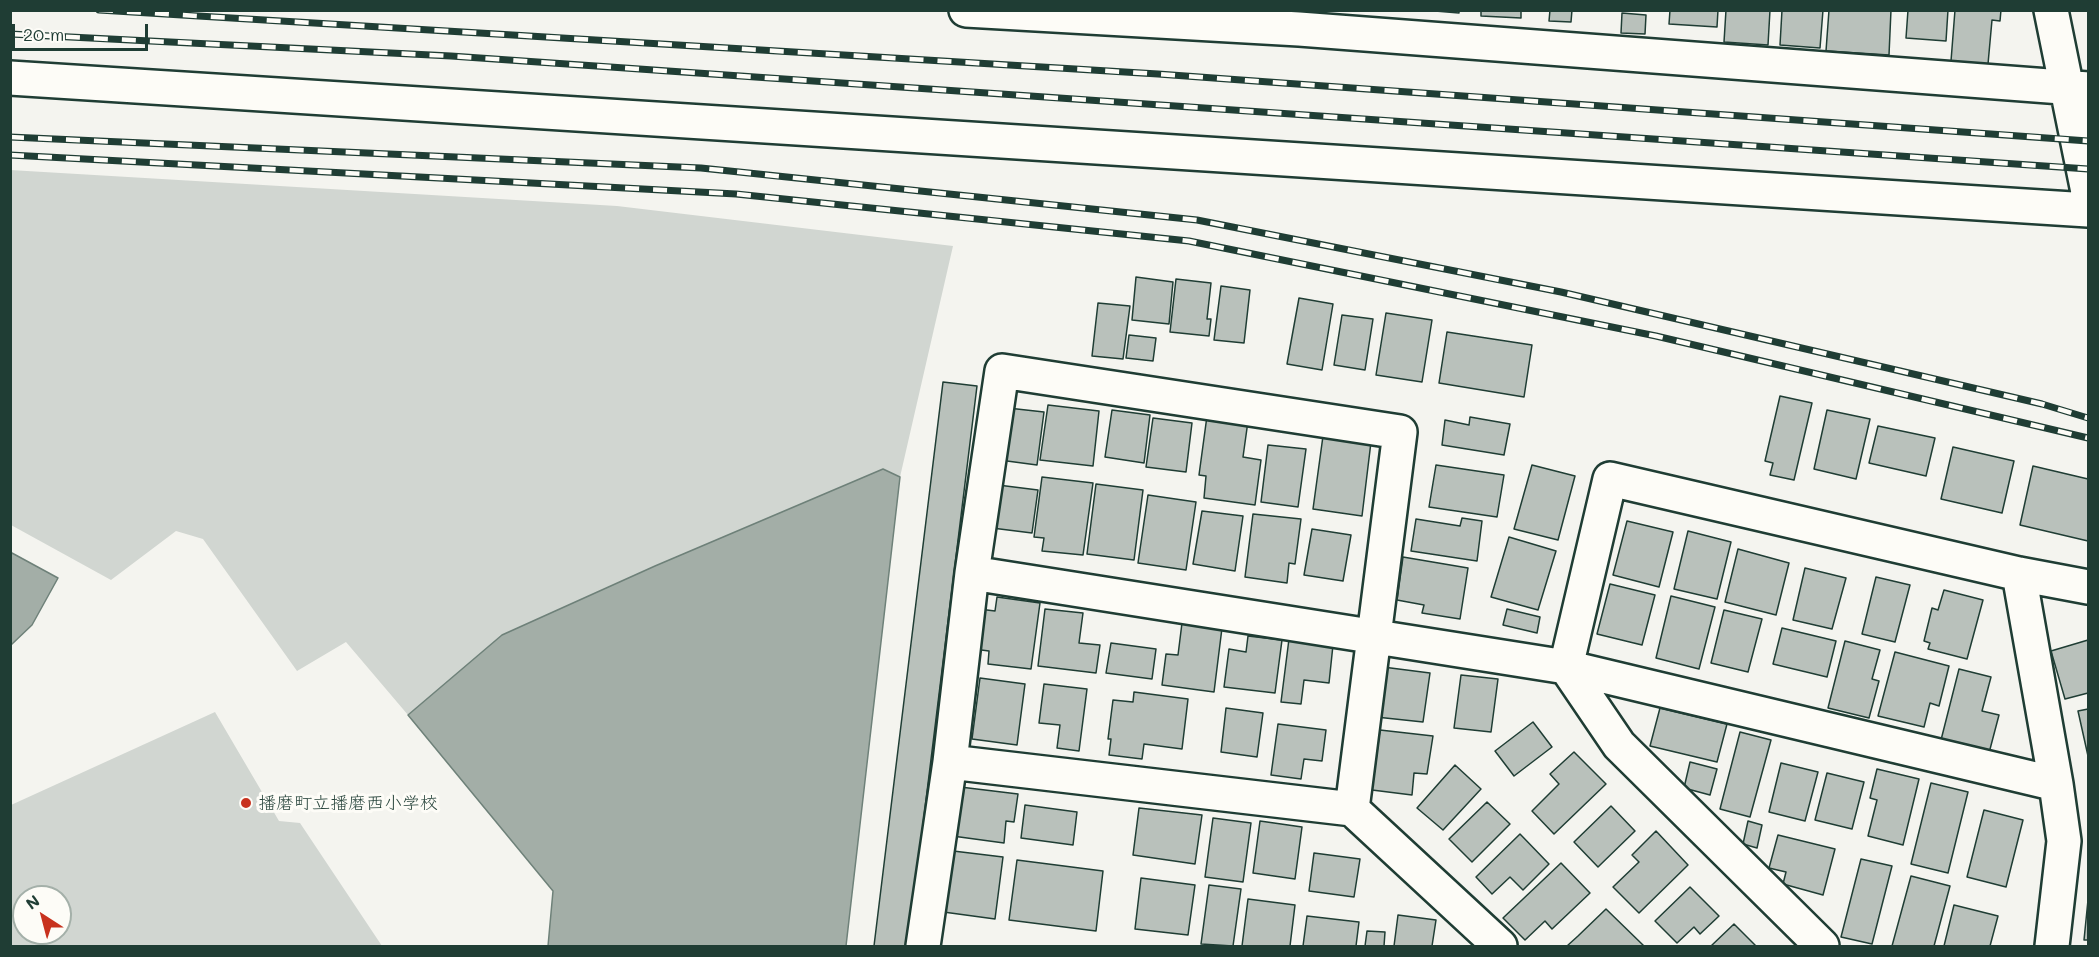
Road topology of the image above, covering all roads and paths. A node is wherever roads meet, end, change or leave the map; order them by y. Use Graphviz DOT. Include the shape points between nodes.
graph roads {
  1 [pos="966,10"];
  2 [pos="2050,10"];
  3 [pos="1302,20"];
  4 [pos="10,78"];
  5 [pos="2077,88"];
  6 [pos="2088,192"];
  7 [pos="2088,210"];
  8 [pos="972,573"];
  9 [pos="2019,574"];
  10 [pos="2088,587"];
  11 [pos="1373,636"];
  12 [pos="1566,667"];
  13 [pos="950,762"];
  14 [pos="2056,784"];
  15 [pos="1352,809"];
  16 [pos="923,946"];
  17 [pos="1500,946"];
  18 [pos="1822,946"];
  19 [pos="2052,946"];
  1 -- 3 [label="street"];
  2 -- 5 [label="street"];
  3 -- 5 [label="street"];
  4 -- 7 [label="street"];
  5 -- 6 [label="street"];
  8 -- 11 [label="street"];
  8 -- 11 [label="street" via="1002,371 1400,432"];
  8 -- 13 [label="street"];
  9 -- 10 [label="street"];
  9 -- 12 [label="street" via="1610,479"];
  9 -- 14 [label="street"];
  11 -- 12 [label="street"];
  11 -- 15 [label="street"];
  12 -- 14 [label="street"];
  12 -- 18 [label="street" via="1619,745"];
  13 -- 15 [label="street"];
  13 -- 16 [label="street"];
  14 -- 19 [label="street" via="2064,842"];
  15 -- 17 [label="street"];
}
